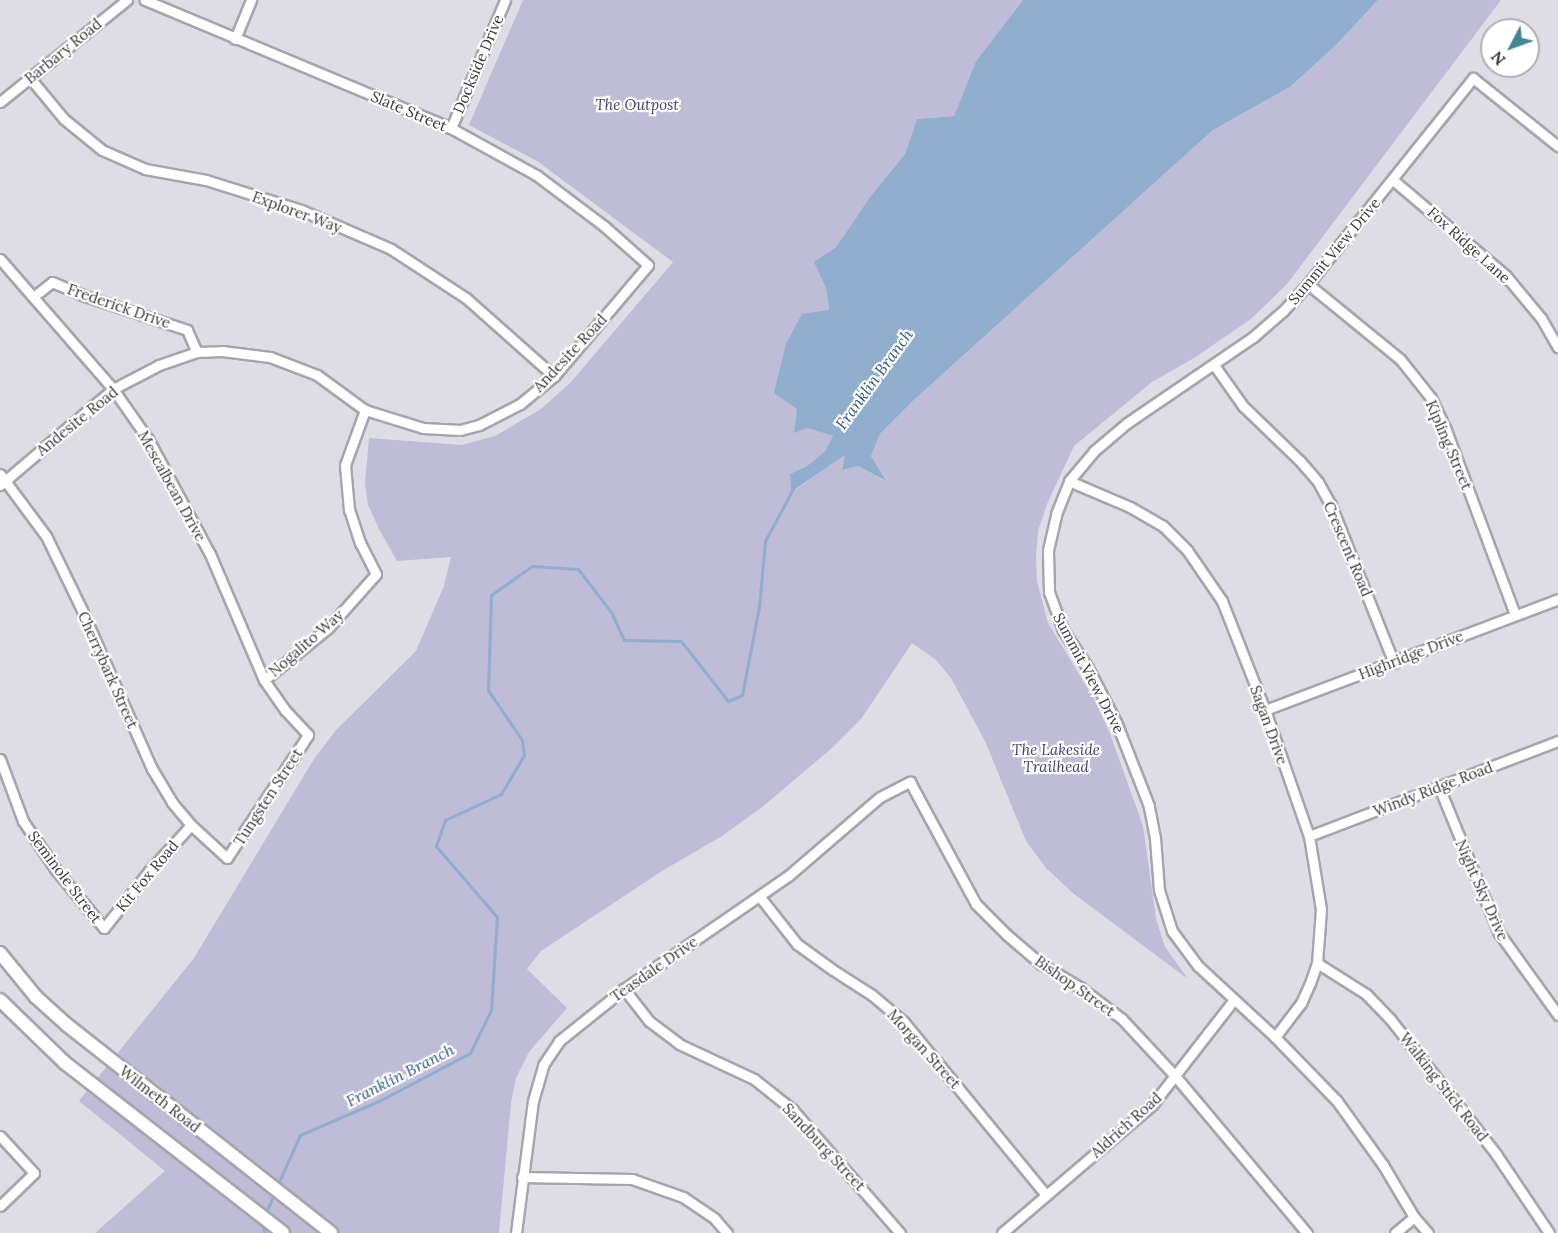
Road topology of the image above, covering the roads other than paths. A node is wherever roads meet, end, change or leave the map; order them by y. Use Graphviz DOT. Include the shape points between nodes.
graph roads {
  1 [pos="127,0"];
  2 [pos="145,0"];
  3 [pos="251,0"];
  4 [pos="505,0"];
  5 [pos="235,39"];
  6 [pos="30,78"];
  7 [pos="0,102"];
  8 [pos="451,128"];
  9 [pos="1558,146"];
  10 [pos="1393,180"];
  11 [pos="0,259"];
  12 [pos="648,265"];
  13 [pos="1308,284"];
  14 [pos="33,297"];
  15 [pos="1558,347"];
  16 [pos="197,352"];
  17 [pos="1214,365"];
  18 [pos="554,376"];
  19 [pos="113,389"];
  20 [pos="365,410"];
  21 [pos="2,480"];
  22 [pos="1069,481"];
  23 [pos="1558,599"];
  24 [pos="1515,615"];
  25 [pos="1394,663"];
  26 [pos="264,680"];
  27 [pos="1264,710"];
  28 [pos="308,735"];
  29 [pos="1558,741"];
  30 [pos="0,759"];
  31 [pos="910,782"];
  32 [pos="1438,787"];
  33 [pos="191,825"];
  34 [pos="1309,837"];
  35 [pos="227,858"];
  36 [pos="760,897"];
  37 [pos="104,928"];
  38 [pos="0,953"];
  39 [pos="1317,963"];
  40 [pos="624,989"];
  41 [pos="0,1000"];
  42 [pos="1233,1001"];
  43 [pos="1558,1015"];
  44 [pos="1275,1037"];
  45 [pos="1176,1077"];
  46 [pos="0,1136"];
  47 [pos="522,1177"];
  48 [pos="1046,1195"];
  49 [pos="0,1206"];
  50 [pos="1414,1217"];
  51 [pos="283,1233"];
  52 [pos="331,1233"];
  53 [pos="516,1233"];
  54 [pos="728,1233"];
  55 [pos="900,1233"];
  56 [pos="1002,1233"];
  57 [pos="1307,1233"];
  58 [pos="1395,1233"];
  59 [pos="1428,1233"];
  60 [pos="1549,1233"];
  1 -- 6 [label="street, Barbary Road"];
  2 -- 5 [label="street, Slate Street"];
  3 -- 5 [label="street"];
  4 -- 8 [label="street, Dockside Drive"];
  5 -- 8 [label="street, Slate Street"];
  6 -- 7 [label="street, Barbary Road"];
  6 -- 18 [label="street, Explorer Way" via="64,119 102,150 145,169 206,180 302,210 391,249 466,298"];
  8 -- 12 [label="street, Slate Street" via="536,175"];
  9 -- 10 [label="street, Summit View Drive" via="1473,78"];
  10 -- 13 [label="street, Summit View Drive"];
  10 -- 15 [label="street, Fox Ridge Lane" via="1506,276 1541,318"];
  11 -- 14 [label="street, Mescalbean Drive"];
  12 -- 18 [label="street, Andesite Road"];
  13 -- 17 [label="street, Summit View Drive" via="1253,337"];
  13 -- 24 [label="street, Kipling Street" via="1400,358 1431,398"];
  14 -- 16 [label="street, Frederick Drive" via="52,282 187,330"];
  14 -- 19 [label="street, Mescalbean Drive"];
  16 -- 19 [label="street, Andesite Road" via="159,365"];
  16 -- 20 [label="street, Andesite Road" via="270,357 316,375"];
  17 -- 22 [label="street, Summit View Drive" via="1127,423 1094,451"];
  17 -- 25 [label="street, Crescent Road" via="1243,406 1318,482 1331,504"];
  18 -- 20 [label="street, Andesite Road" via="512,409 460,430 423,428"];
  19 -- 21 [label="street, Andesite Road"];
  19 -- 26 [label="street, Mescalbean Drive" via="148,440 210,554"];
  20 -- 26 [label="street, Nogalito Way" via="345,465 350,510 360,543 376,574 328,628"];
  21 -- 33 [label="street, Cherrybark Street" via="46,536 152,769"];
  22 -- 27 [label="street, Sagan Drive" via="1131,507 1163,526 1187,550 1222,601"];
  22 -- 42 [label="street, Summit View Drive" via="1048,550 1049,592 1063,630 1093,677 1137,773 1155,838 1159,890 1172,931 1198,966"];
  23 -- 24 [label="street, Highridge Drive"];
  24 -- 25 [label="street, Highridge Drive"];
  25 -- 27 [label="street, Highridge Drive"];
  26 -- 28 [label="street, Mescalbean Drive"];
  27 -- 34 [label="street, Sagan Drive"];
  28 -- 35 [label="street, Tungsten Street"];
  29 -- 32 [label="street, Windy Ridge Road"];
  30 -- 37 [label="street, Seminole Street" via="23,821 56,870"];
  31 -- 36 [label="street, Teasdale Drive" via="880,797"];
  31 -- 45 [label="street, Bishop Street" via="976,904 1041,964 1122,1019"];
  32 -- 34 [label="street, Windy Ridge Road"];
  32 -- 43 [label="street, Night Sky Drive" via="1499,933"];
  33 -- 35 [label="street, Cherrybark Street"];
  33 -- 37 [label="street, Kit Fox Road"];
  34 -- 39 [label="street, Sagan Drive" via="1322,909"];
  36 -- 40 [label="street, Teasdale Drive"];
  36 -- 48 [label="street, Morgan Street" via="797,944 904,1022"];
  38 -- 52 [label="street, Wilmeth Road" via="44,1004"];
  39 -- 44 [label="street, Sagan Drive" via="1301,1003"];
  39 -- 60 [label="street, Walking Stick Road" via="1366,994 1391,1020 1496,1154"];
  40 -- 47 [label="street, Teasdale Drive" via="559,1041 543,1065 533,1101"];
  40 -- 55 [label="street, Sandburg Street" via="649,1021 679,1044 754,1079 793,1110"];
  41 -- 51 [label="street, Wilmeth Road" via="65,1064"];
  42 -- 44 [label="street, Summit View Drive"];
  42 -- 45 [label="street, Aldrich Road"];
  44 -- 50 [label="street, Summit View Drive" via="1337,1101"];
  45 -- 48 [label="street, Aldrich Road" via="1152,1105"];
  45 -- 57 [label="street, Bishop Street"];
  46 -- 49 [label="street" via="34,1173"];
  47 -- 53 [label="street, Teasdale Drive"];
  47 -- 54 [label="street" via="632,1179 683,1197"];
  48 -- 56 [label="street, Aldrich Road"];
  50 -- 58 [label="street"];
  50 -- 59 [label="street, Summit View Drive"];
}
